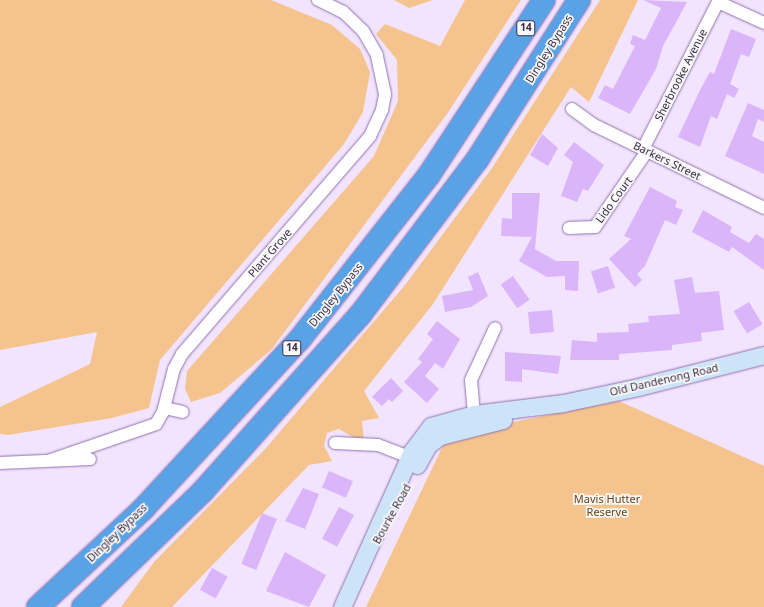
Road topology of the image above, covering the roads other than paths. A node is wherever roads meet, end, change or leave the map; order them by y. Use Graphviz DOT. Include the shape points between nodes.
graph roads {
  1 [pos="318,0"];
  2 [pos="544,0"];
  3 [pos="579,0"];
  4 [pos="719,1"];
  5 [pos="764,23"];
  6 [pos="572,109"];
  7 [pos="645,150"];
  8 [pos="764,208"];
  9 [pos="569,228"];
  10 [pos="495,328"];
  11 [pos="764,354"];
  12 [pos="164,408"];
  13 [pos="183,412"];
  14 [pos="475,420"];
  15 [pos="335,443"];
  16 [pos="90,459"];
  17 [pos="414,459"];
  18 [pos="51,460"];
  19 [pos="0,463"];
  20 [pos="38,607"];
  21 [pos="83,607"];
  22 [pos="342,607"];
  1 -- 12 [label="street, Plant Grove" via="343,12 363,31 377,55 385,94 378,122 361,148 182,354 172,372"];
  2 -- 20 [label="highway, Dingley Bypass / 14" via="429,175 300,339 149,502"];
  3 -- 21 [label="highway, Dingley Bypass" via="477,160 360,315 204,491"];
  4 -- 5 [label="street"];
  4 -- 7 [label="street, Sherbrooke Avenue"];
  6 -- 7 [label="street, Barkers Street" via="591,123"];
  7 -- 8 [label="street, Barkers Street"];
  7 -- 9 [label="street, Lido Court" via="595,227"];
  10 -- 14 [label="street" via="471,380"];
  11 -- 14 [label="main road, Old Dandenong Road" via="563,403"];
  12 -- 13 [label="street"];
  12 -- 18 [label="street, Plant Grove" via="151,428"];
  14 -- 17 [label="main road, Old Dandenong Road" via="437,430 428,445"];
  15 -- 17 [label="street" via="377,444"];
  16 -- 18 [label="street, Plant Grove"];
  17 -- 22 [label="main road, Bourke Road" via="391,519 363,564"];
  18 -- 19 [label="street, Plant Grove"];
}
